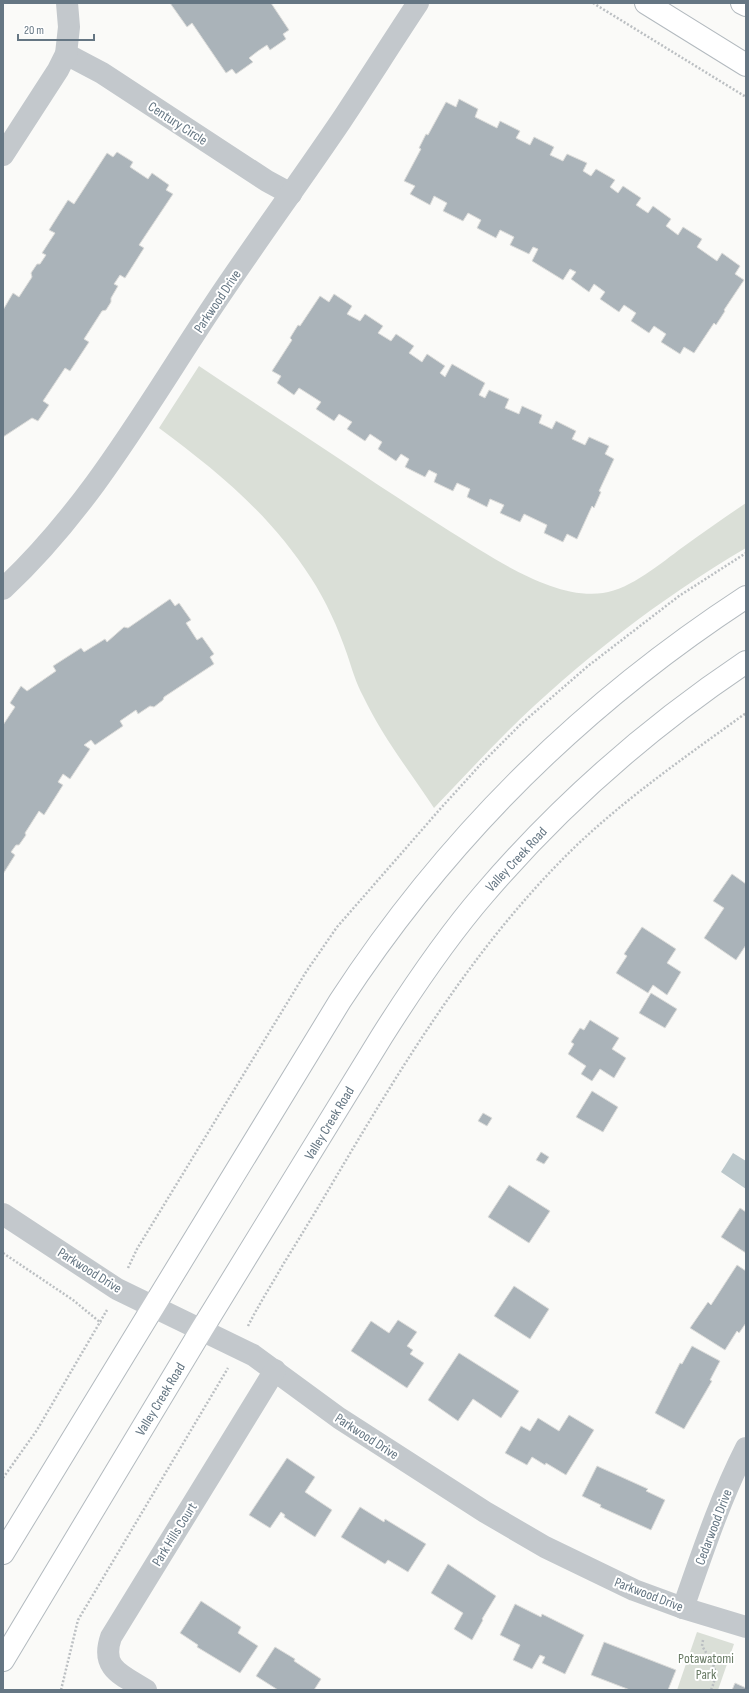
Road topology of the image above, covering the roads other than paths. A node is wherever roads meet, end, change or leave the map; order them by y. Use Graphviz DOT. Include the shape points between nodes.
graph roads {
  1 [pos="67,3"];
  2 [pos="418,3"];
  3 [pos="646,3"];
  4 [pos="742,3"];
  5 [pos="746,5"];
  6 [pos="66,54"];
  7 [pos="746,65"];
  8 [pos="3,155"];
  9 [pos="291,194"];
  10 [pos="3,589"];
  11 [pos="746,597"];
  12 [pos="746,662"];
  13 [pos="3,1214"];
  14 [pos="154,1306"];
  15 [pos="202,1329"];
  16 [pos="275,1370"];
  17 [pos="746,1448"];
  18 [pos="3,1553"];
  19 [pos="683,1608"];
  20 [pos="746,1627"];
  21 [pos="3,1660"];
  22 [pos="146,1690"];
  1 -- 6 [label="street" via="69,27"];
  2 -- 9 [label="street, Parkwood Drive"];
  3 -- 7 [label="main road"];
  4 -- 5 [label="main road"];
  6 -- 8 [label="street"];
  6 -- 9 [label="street, Century Circle" via="102,73"];
  9 -- 10 [label="street, Parkwood Drive" via="97,482 52,539"];
  11 -- 14 [label="main road" via="657,658 586,716 501,797 438,867 390,928 344,995"];
  12 -- 15 [label="main road, Valley Creek Road" via="682,707 619,758 546,826 483,895 409,994"];
  13 -- 14 [label="street, Parkwood Drive" via="117,1289"];
  14 -- 15 [label="street, Parkwood Drive"];
  14 -- 18 [label="main road"];
  15 -- 16 [label="street, Parkwood Drive" via="239,1346"];
  15 -- 21 [label="main road, Valley Creek Road"];
  16 -- 19 [label="street, Parkwood Drive" via="339,1418 517,1531 575,1563 634,1590"];
  16 -- 22 [label="street, Park Hills Court" via="111,1637 107,1652 110,1662 117,1671"];
  17 -- 19 [label="street, Cedarwood Drive" via="718,1511"];
  19 -- 20 [label="street, Parkwood Drive"];
}
